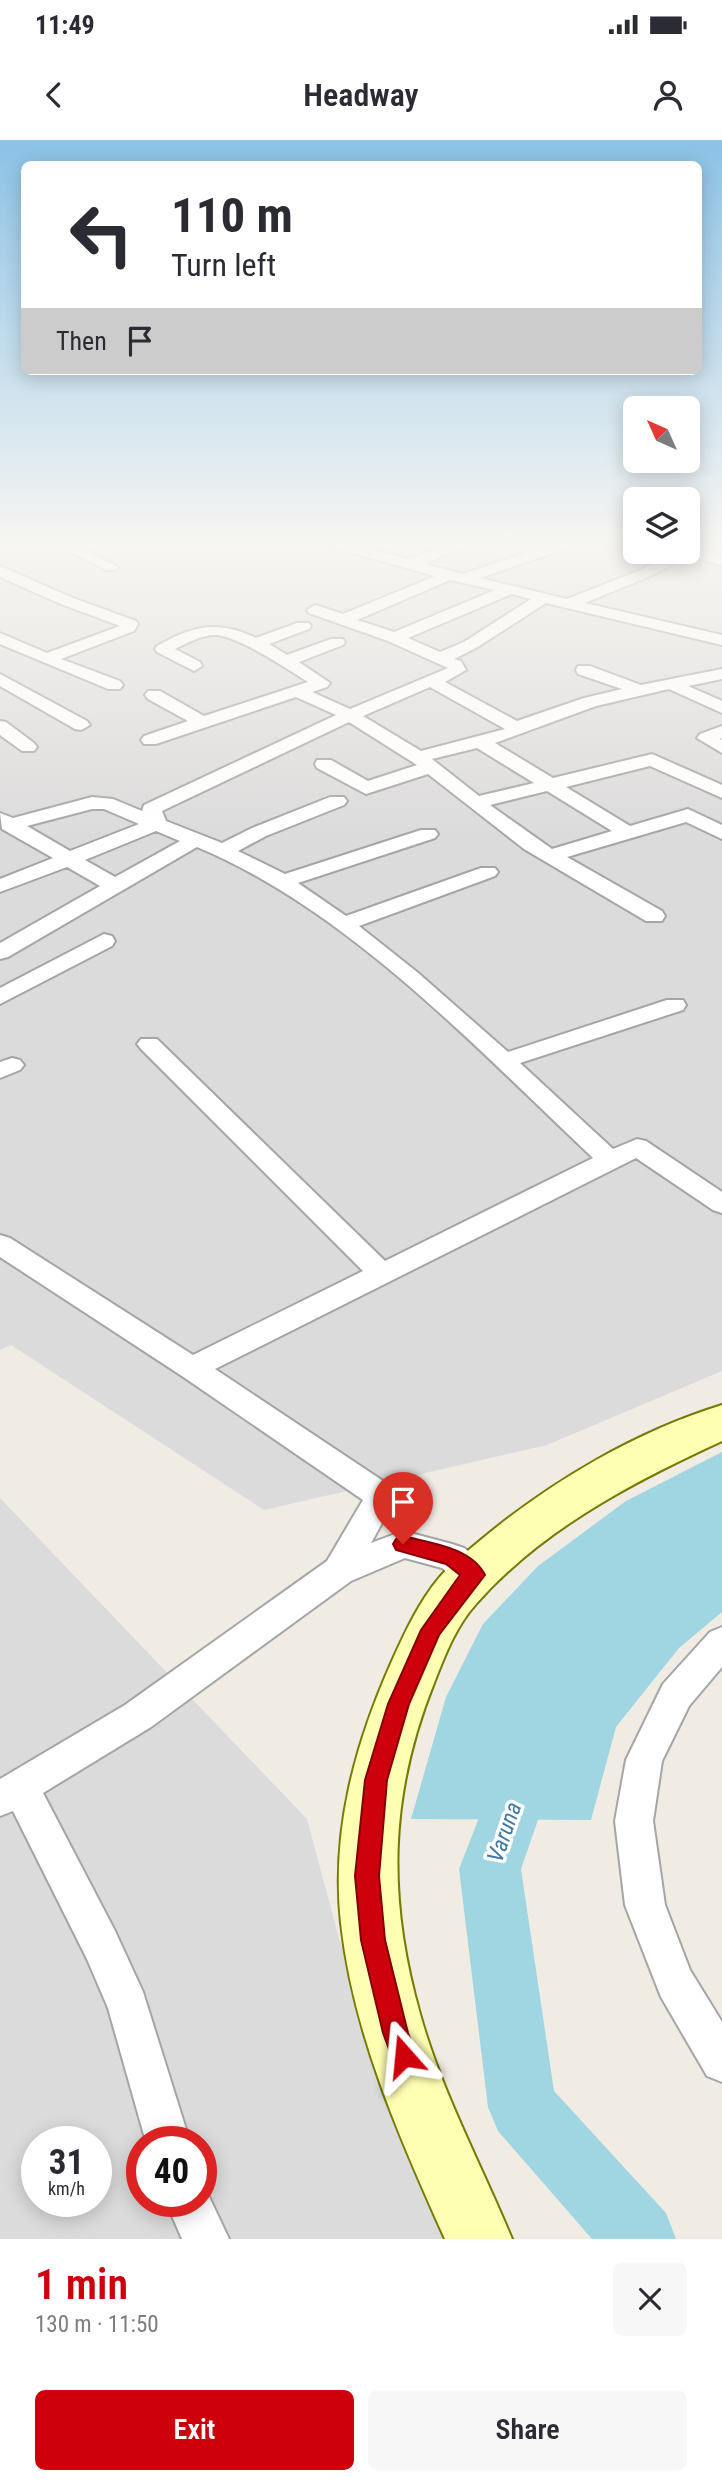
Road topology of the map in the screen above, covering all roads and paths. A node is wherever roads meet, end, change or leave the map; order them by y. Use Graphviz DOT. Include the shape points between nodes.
graph roads {
  1 [pos="6,641"];
  2 [pos="94,641"];
  3 [pos="180,641"];
  4 [pos="242,641"];
  5 [pos="264,641"];
  6 [pos="401,641"];
  7 [pos="476,641"];
  8 [pos="337,642"];
  9 [pos="253,645"];
  10 [pos="442,658"];
  11 [pos="46,659"];
  12 [pos="285,661"];
  13 [pos="194,666"];
  14 [pos="584,670"];
  15 [pos="722,674"];
  16 [pos="0,679"];
  17 [pos="431,681"];
  18 [pos="671,684"];
  19 [pos="114,685"];
  20 [pos="639,690"];
  21 [pos="299,692"];
  22 [pos="154,695"];
  23 [pos="722,708"];
  24 [pos="350,715"];
  25 [pos="204,723"];
  26 [pos="81,725"];
  27 [pos="0,726"];
  28 [pos="518,727"];
  29 [pos="722,731"];
  30 [pos="150,740"];
  31 [pos="480,742"];
  32 [pos="28,747"];
  33 [pos="722,748"];
  34 [pos="424,762"];
  35 [pos="324,764"];
  36 [pos="546,784"];
  37 [pos="722,792"];
  38 [pos="722,800"];
  39 [pos="337,801"];
  40 [pos="475,803"];
  41 [pos="688,814"];
  42 [pos="4,821"];
  43 [pos="157,824"];
  44 [pos="628,833"];
  45 [pos="722,833"];
  46 [pos="428,834"];
  47 [pos="197,839"];
  48 [pos="224,850"];
  49 [pos="549,856"];
  50 [pos="70,859"];
  51 [pos="488,872"];
  52 [pos="282,882"];
  53 [pos="0,886"];
  54 [pos="115,886"];
  55 [pos="654,916"];
  56 [pos="342,925"];
  57 [pos="104,941"];
  58 [pos="0,953"];
  59 [pos="0,998"];
  60 [pos="675,1004"];
  61 [pos="149,1044"];
  62 [pos="503,1061"];
  63 [pos="609,1159"];
  64 [pos="722,1204"];
  65 [pos="0,1244"];
  66 [pos="381,1273"];
  67 [pos="192,1368"];
  68 [pos="722,1422"];
  69 [pos="339,1571"];
  70 [pos="475,1575"];
  71 [pos="722,1642"];
  72 [pos="10,1793"];
  73 [pos="722,2061"];
  74 [pos="163,2126"];
  75 [pos="195,2217"];
  76 [pos="206,2239"];
  77 [pos="479,2239"];
  1 -- 11 [label="street"];
  2 -- 11 [label="street"];
  3 -- 13 [label="street" via="163,649"];
  4 -- 9 [label="street"];
  5 -- 9 [label="street"];
  6 -- 10 [label="street"];
  7 -- 10 [label="street"];
  8 -- 12 [label="street"];
  9 -- 12 [label="street"];
  10 -- 17 [label="street" via="458,670"];
  11 -- 19 [label="street"];
  12 -- 21 [label="street" via="321,683"];
  14 -- 20 [label="street"];
  15 -- 18 [label="street"];
  16 -- 26 [label="street"];
  17 -- 24 [label="street"];
  17 -- 28 [label="street"];
  18 -- 20 [label="street"];
  18 -- 23 [label="street"];
  20 -- 28 [label="street"];
  21 -- 24 [label="street"];
  21 -- 25 [label="street"];
  22 -- 25 [label="street"];
  24 -- 34 [label="street"];
  24 -- 43 [label="street" via="152,809"];
  25 -- 30 [label="street"];
  27 -- 32 [label="street"];
  28 -- 31 [label="street" via="517,733"];
  29 -- 33 [label="street" via="706,738"];
  31 -- 34 [label="street"];
  31 -- 36 [label="street"];
  34 -- 35 [label="street" via="366,788"];
  34 -- 40 [label="street"];
  36 -- 37 [label="street" via="652,760"];
  36 -- 40 [label="street"];
  36 -- 44 [label="street"];
  38 -- 41 [label="street"];
  39 -- 48 [label="street"];
  40 -- 49 [label="street"];
  41 -- 44 [label="street"];
  41 -- 45 [label="street"];
  42 -- 43 [label="street" via="99,803"];
  42 -- 50 [label="street"];
  43 -- 47 [label="street"];
  43 -- 50 [label="street"];
  44 -- 49 [label="street"];
  46 -- 52 [label="street"];
  47 -- 48 [label="street"];
  47 -- 54 [label="street"];
  48 -- 52 [label="street"];
  49 -- 55 [label="street"];
  50 -- 53 [label="street"];
  50 -- 54 [label="street"];
  51 -- 56 [label="street"];
  52 -- 56 [label="street"];
  54 -- 58 [label="street"];
  56 -- 62 [label="street"];
  57 -- 59 [label="street"];
  60 -- 62 [label="street"];
  61 -- 66 [label="street"];
  62 -- 63 [label="street"];
  63 -- 64 [label="street" via="637,1147"];
  63 -- 66 [label="street"];
  65 -- 67 [label="street"];
  66 -- 67 [label="street"];
  67 -- 69 [label="street" via="381,1496"];
  68 -- 70 [label="street" via="639,1460 578,1495 504,1547"];
  69 -- 70 [label="street" via="403,1544 453,1558"];
  69 -- 72 [label="street" via="138,1716"];
  70 -- 77 [label="street" via="431,1630 398,1704 376,1780 367,1876 373,1940 396,2033 445,2167"];
  71 -- 73 [label="street" via="676,1695 643,1760 634,1822 645,1905 675,1983"];
  72 -- 74 [label="street" via="101,1945 128,2007"];
  75 -- 76 [label="street"];
}
